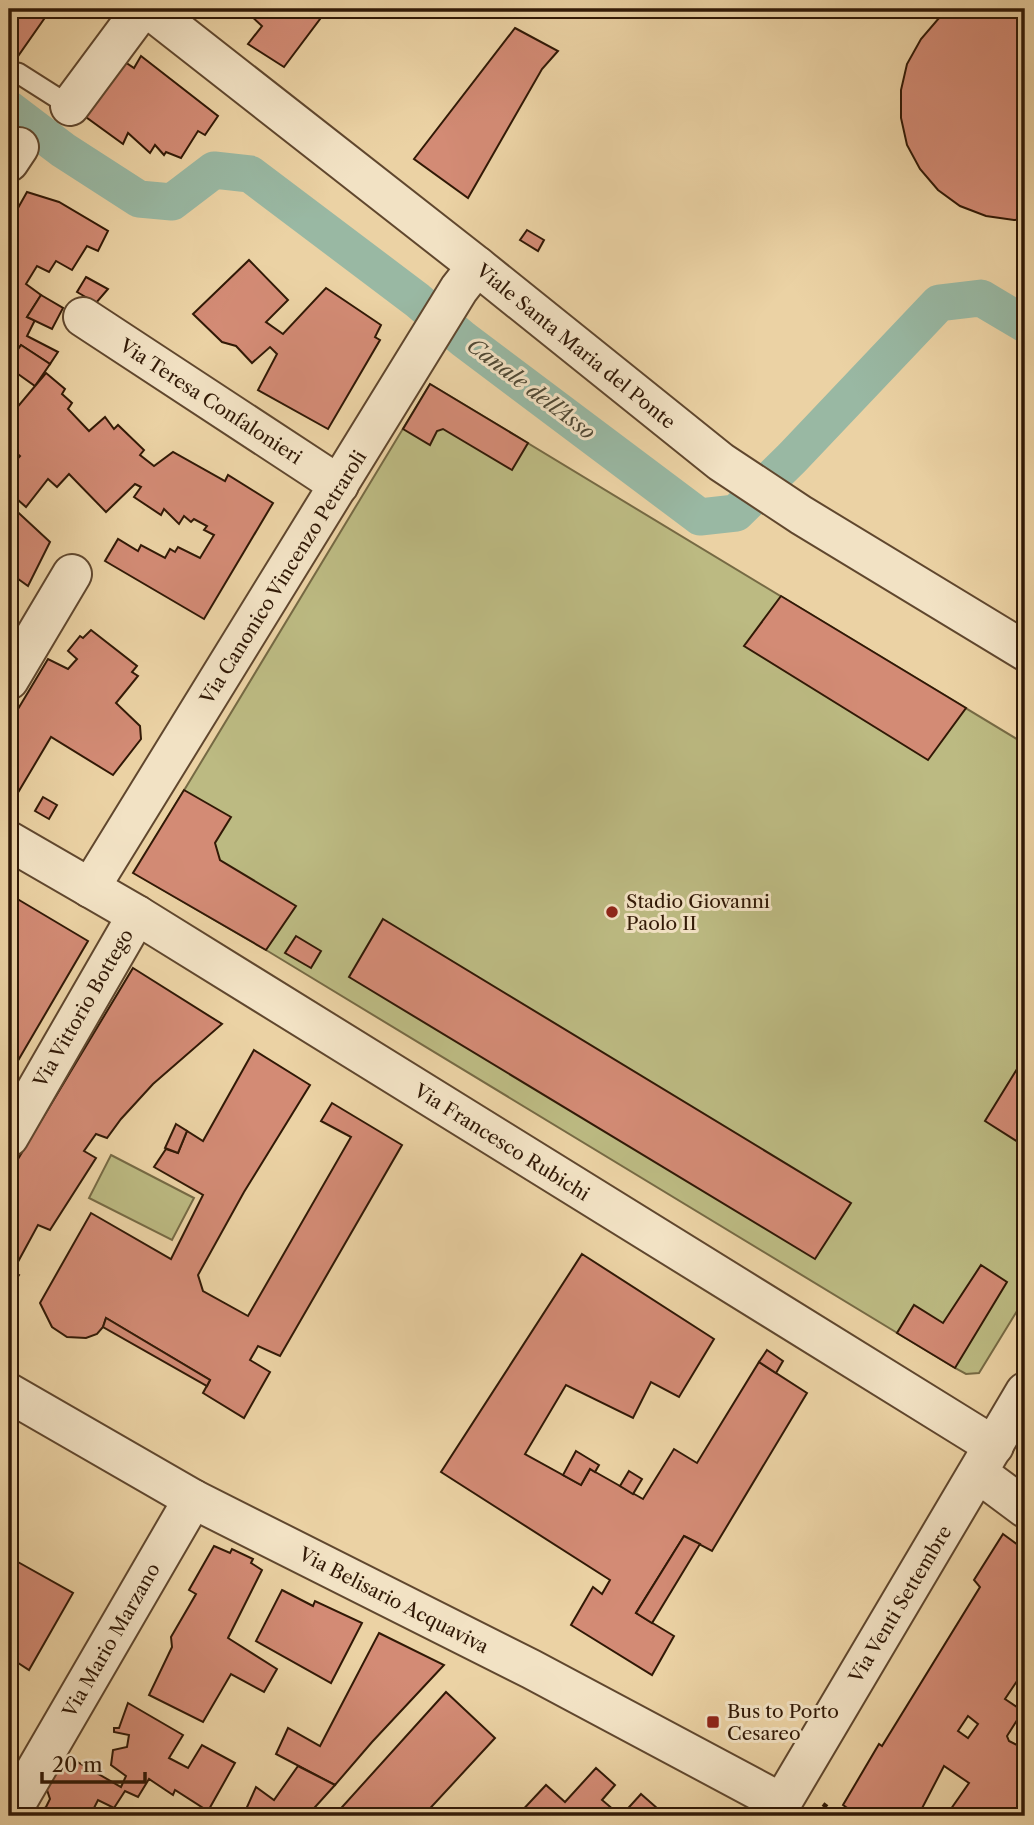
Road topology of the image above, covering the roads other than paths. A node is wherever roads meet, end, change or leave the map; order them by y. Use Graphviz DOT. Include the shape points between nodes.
graph roads {
  1 [pos="142,9"];
  2 [pos="149,9"];
  3 [pos="18,73"];
  4 [pos="70,106"];
  5 [pos="468,278"];
  6 [pos="83,317"];
  7 [pos="339,485"];
  8 [pos="72,575"];
  9 [pos="1025,651"];
  10 [pos="9,680"];
  11 [pos="9,841"];
  12 [pos="90,888"];
  13 [pos="136,915"];
  14 [pos="9,1137"];
  15 [pos="1025,1392"];
  16 [pos="9,1393"];
  17 [pos="986,1460"];
  18 [pos="193,1499"];
  19 [pos="1025,1508"];
  20 [pos="778,1810"];
  21 [pos="9,1816"];
  1 -- 4 [label="street"];
  2 -- 5 [label="street, Viale Santa Maria del Ponte"];
  3 -- 4 [label="lane"];
  5 -- 7 [label="street, Via Canonico Vincenzo Petraroli"];
  5 -- 9 [label="street, Viale Santa Maria del Ponte" via="721,462"];
  6 -- 7 [label="street, Via Teresa Confalonieri"];
  7 -- 12 [label="street, Via Canonico Vincenzo Petraroli"];
  8 -- 10 [label="street"];
  11 -- 12 [label="street, Via Francesco Rubichi"];
  12 -- 13 [label="street, Via Francesco Rubichi"];
  13 -- 14 [label="street, Via Vittorio Bottego"];
  13 -- 17 [label="street, Via Francesco Rubichi"];
  15 -- 17 [label="street, Via Venti Settembre"];
  16 -- 18 [label="street, Via Belisario Acquaviva"];
  17 -- 19 [label="street, Via Francesco Rubichi"];
  17 -- 20 [label="street, Via Venti Settembre"];
  18 -- 20 [label="street, Via Belisario Acquaviva" via="531,1669"];
  18 -- 21 [label="street, Via Mario Marzano"];
}
